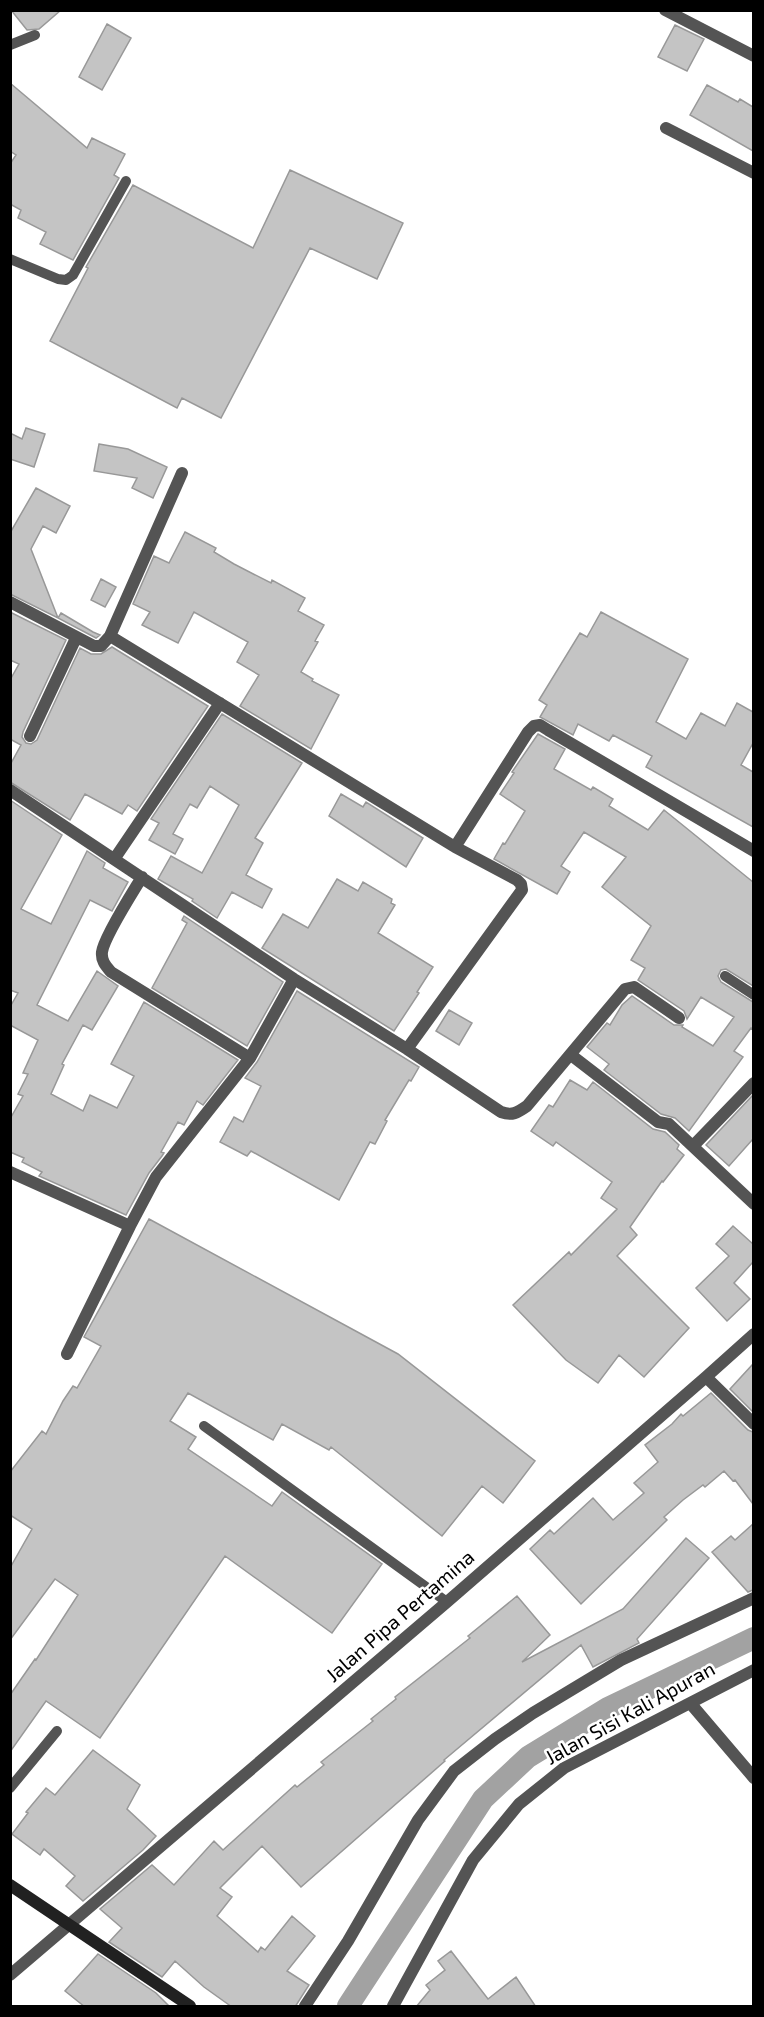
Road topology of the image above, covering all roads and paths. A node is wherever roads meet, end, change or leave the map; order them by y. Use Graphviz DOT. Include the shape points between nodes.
graph roads {
  1 [pos="665,10"];
  2 [pos="35,35"];
  3 [pos="10,45"];
  4 [pos="753,56"];
  5 [pos="666,128"];
  6 [pos="753,173"];
  7 [pos="126,181"];
  8 [pos="10,259"];
  9 [pos="182,473"];
  10 [pos="10,602"];
  11 [pos="110,636"];
  12 [pos="76,638"];
  13 [pos="220,703"];
  14 [pos="30,736"];
  15 [pos="10,790"];
  16 [pos="455,847"];
  17 [pos="753,851"];
  18 [pos="115,858"];
  19 [pos="142,877"];
  20 [pos="725,976"];
  21 [pos="294,979"];
  22 [pos="753,995"];
  23 [pos="679,1018"];
  24 [pos="407,1049"];
  25 [pos="571,1055"];
  26 [pos="250,1058"];
  27 [pos="753,1083"];
  28 [pos="693,1146"];
  29 [pos="10,1172"];
  30 [pos="753,1204"];
  31 [pos="130,1226"];
  32 [pos="753,1334"];
  33 [pos="67,1354"];
  34 [pos="706,1377"];
  35 [pos="753,1424"];
  36 [pos="204,1426"];
  37 [pos="753,1598"];
  38 [pos="447,1602"];
  39 [pos="753,1670"];
  40 [pos="691,1704"];
  41 [pos="57,1731"];
  42 [pos="753,1778"];
  43 [pos="10,1788"];
  44 [pos="10,1885"];
  45 [pos="69,1924"];
  46 [pos="10,1975"];
  47 [pos="190,2007"];
  48 [pos="305,2007"];
  49 [pos="393,2007"];
  1 -- 4 [label="street"];
  2 -- 3 [label="lane"];
  5 -- 6 [label="street"];
  7 -- 8 [label="lane" via="66,280"];
  9 -- 11 [label="street"];
  10 -- 12 [label="street"];
  11 -- 12 [label="street" via="101,646"];
  11 -- 13 [label="street"];
  12 -- 14 [label="street"];
  13 -- 16 [label="street"];
  13 -- 18 [label="street"];
  15 -- 18 [label="street"];
  16 -- 17 [label="street" via="528,732 540,726"];
  16 -- 24 [label="street" via="517,880 522,890"];
  18 -- 19 [label="street"];
  19 -- 21 [label="street"];
  19 -- 26 [label="street" via="107,938 103,963 111,972"];
  20 -- 22 [label="lane"];
  21 -- 24 [label="street"];
  21 -- 26 [label="street"];
  23 -- 25 [label="street" via="629,987"];
  24 -- 25 [label="street" via="509,1115 527,1106"];
  25 -- 28 [label="street" via="658,1122 669,1124"];
  26 -- 31 [label="street" via="156,1177"];
  27 -- 28 [label="street"];
  28 -- 30 [label="street"];
  29 -- 31 [label="street"];
  31 -- 33 [label="street"];
  32 -- 34 [label="street, Jalan Pipa Pertamina"];
  34 -- 35 [label="street"];
  34 -- 38 [label="street, Jalan Pipa Pertamina"];
  36 -- 38 [label="lane"];
  37 -- 48 [label="street" via="621,1660 533,1713 454,1771 418,1820"];
  38 -- 45 [label="street, Jalan Pipa Pertamina"];
  39 -- 40 [label="street, Jalan Sisi Kali Apuran"];
  40 -- 42 [label="street"];
  40 -- 49 [label="street, Jalan Sisi Kali Apuran" via="564,1768 519,1804 472,1860"];
  41 -- 43 [label="lane"];
  44 -- 45 [label="main road"];
  45 -- 46 [label="street, Jalan Pipa Pertamina"];
  45 -- 47 [label="main road"];
}
